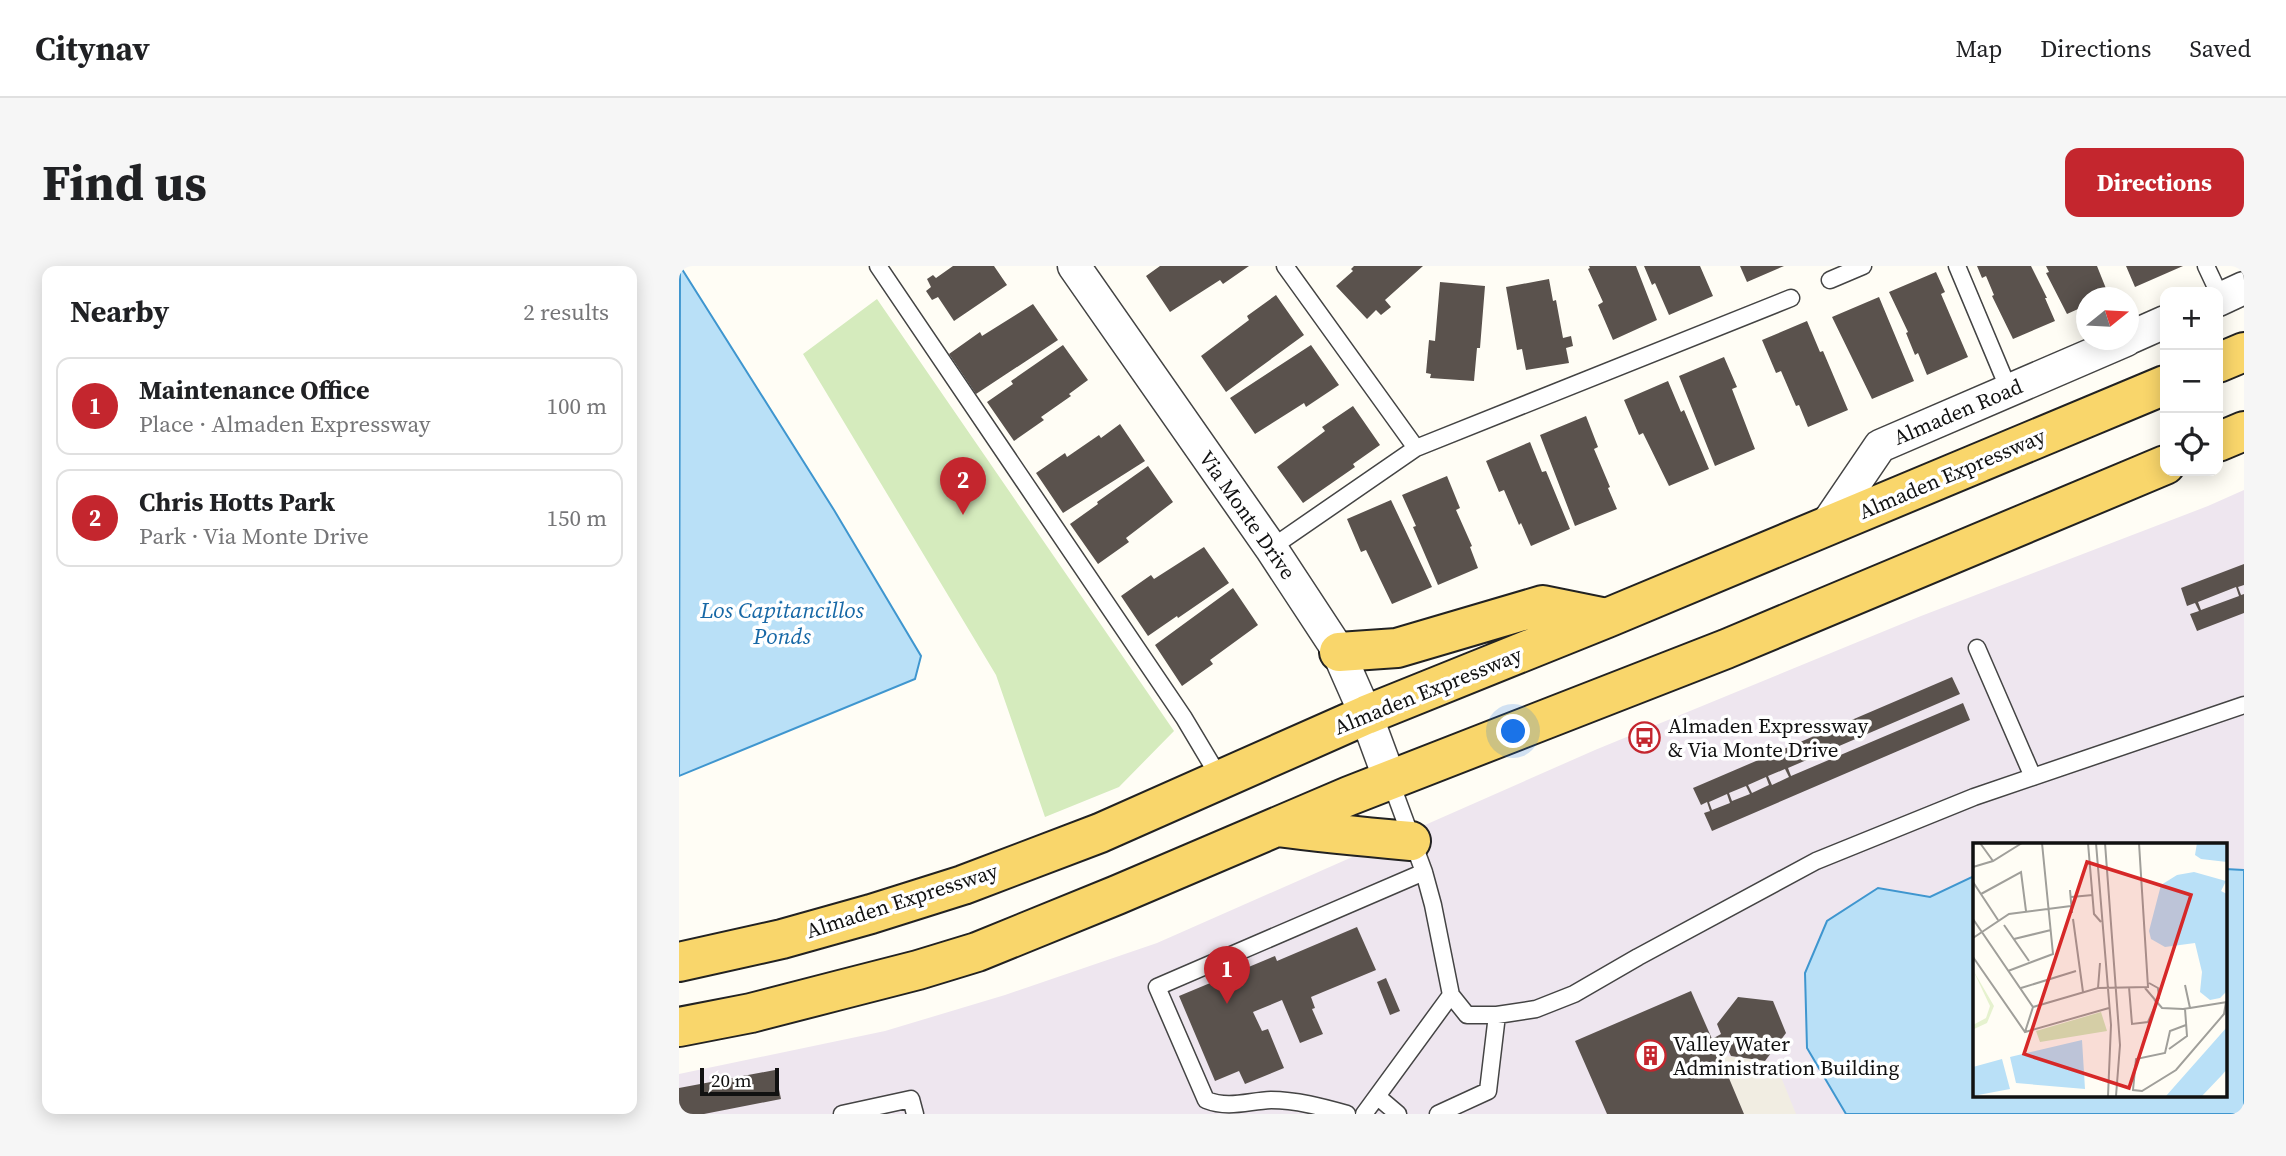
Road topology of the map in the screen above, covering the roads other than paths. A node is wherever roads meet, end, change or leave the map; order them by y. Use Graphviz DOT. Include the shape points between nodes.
graph roads {
  1 [pos="878,266"];
  2 [pos="1074,266"];
  3 [pos="1285,266"];
  4 [pos="1863,266"];
  5 [pos="1957,266"];
  6 [pos="2206,266"];
  7 [pos="1830,280"];
  8 [pos="2228,295"];
  9 [pos="1791,298"];
  10 [pos="2160,324"];
  11 [pos="2139,334"];
  12 [pos="2102,350"];
  13 [pos="2244,352"];
  14 [pos="2223,361"];
  15 [pos="2160,387"];
  16 [pos="2009,390"];
  17 [pos="2244,431"];
  18 [pos="2223,440"];
  19 [pos="1416,448"];
  20 [pos="2160,467"];
  21 [pos="1825,527"];
  22 [pos="1271,548"];
  23 [pos="1607,618"];
  24 [pos="1977,648"];
  25 [pos="1339,652"];
  26 [pos="2244,705"];
  27 [pos="1366,715"];
  28 [pos="2032,777"];
  29 [pos="1221,780"];
  30 [pos="1390,780"];
  31 [pos="1277,827"];
  32 [pos="1417,857"];
  33 [pos="679,962"];
  34 [pos="1451,995"];
  35 [pos="1497,1015"];
  36 [pos="679,1027"];
  37 [pos="1378,1097"];
  38 [pos="842,1114"];
  39 [pos="915,1114"];
  40 [pos="1347,1114"];
  41 [pos="1364,1114"];
  42 [pos="1398,1114"];
  43 [pos="1438,1114"];
  1 -- 29 [label="lane" via="1184,718"];
  2 -- 22 [label="street, Via Monte Drive"];
  3 -- 19 [label="lane"];
  4 -- 7 [label="lane"];
  5 -- 16 [label="lane"];
  6 -- 8 [label="lane"];
  9 -- 19 [label="lane"];
  10 -- 11 [label="street, Almaden Road"];
  12 -- 16 [label="street, Almaden Road"];
  13 -- 14 [label="main road"];
  15 -- 21 [label="main road, Almaden Expressway"];
  16 -- 21 [label="street, Almaden Road" via="1880,446"];
  17 -- 18 [label="main road"];
  19 -- 22 [label="lane"];
  20 -- 30 [label="main road" via="1726,649"];
  21 -- 23 [label="main road, Almaden Expressway"];
  22 -- 25 [label="street, Via Monte Drive"];
  23 -- 25 [label="main road" via="1543,604 1397,648"];
  23 -- 27 [label="main road, Almaden Expressway"];
  24 -- 28 [label="lane"];
  25 -- 27 [label="street, Via Monte Drive"];
  26 -- 28 [label="lane"];
  27 -- 29 [label="main road, Almaden Expressway"];
  27 -- 30 [label="street, Via Monte Drive"];
  28 -- 35 [label="lane" via="1816,861 1574,994 1536,1009"];
  29 -- 33 [label="main road, Almaden Expressway" via="1100,834 963,885 782,939"];
  30 -- 31 [label="main road"];
  30 -- 32 [label="lane"];
  31 -- 32 [label="main road" via="1358,835"];
  31 -- 36 [label="main road" via="977,951 905,974"];
  32 -- 34 [label="lane" via="1433,905"];
  32 -- 40 [label="lane" via="1157,987 1206,1100 1241,1105 1270,1100"];
  34 -- 35 [label="lane" via="1467,1015"];
  34 -- 37 [label="lane"];
  35 -- 43 [label="lane" via="1488,1091"];
  37 -- 41 [label="lane"];
  37 -- 42 [label="lane"];
  38 -- 39 [label="lane" via="911,1099"];
}
